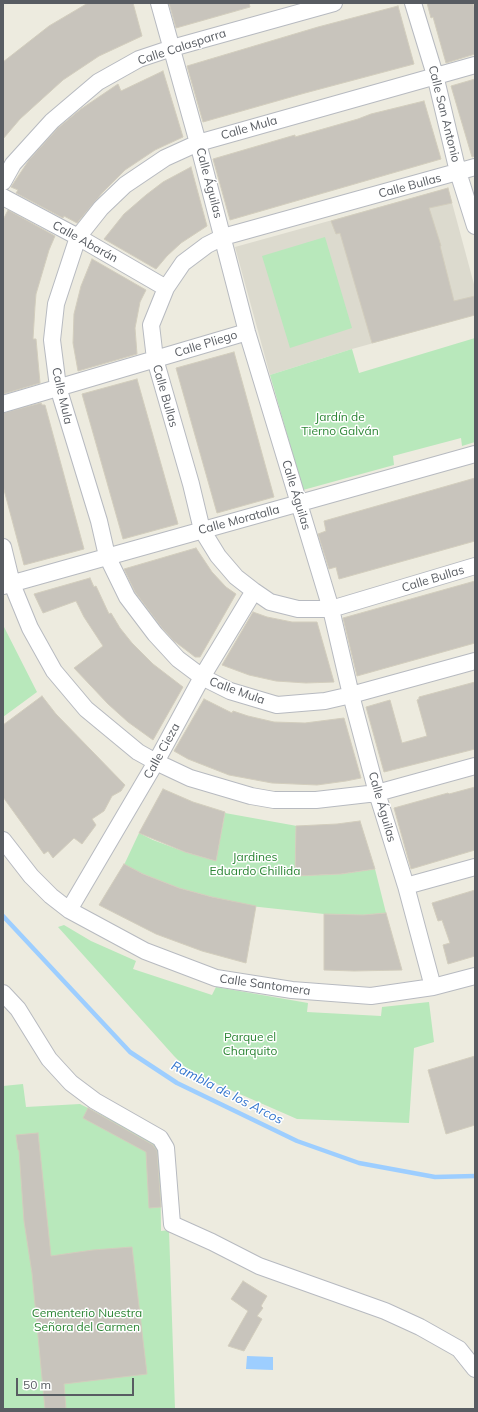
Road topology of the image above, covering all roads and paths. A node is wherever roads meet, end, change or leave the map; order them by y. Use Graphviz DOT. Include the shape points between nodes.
graph roads {
  1 [pos="159,3"];
  2 [pos="334,3"];
  3 [pos="413,3"];
  4 [pos="172,48"];
  5 [pos="475,65"];
  6 [pos="435,75"];
  7 [pos="198,143"];
  8 [pos="475,167"];
  9 [pos="458,172"];
  10 [pos="3,182"];
  11 [pos="3,197"];
  12 [pos="475,226"];
  13 [pos="78,237"];
  14 [pos="224,237"];
  15 [pos="166,288"];
  16 [pos="247,332"];
  17 [pos="155,360"];
  18 [pos="58,387"];
  19 [pos="3,404"];
  20 [pos="475,454"];
  21 [pos="299,504"];
  22 [pos="202,530"];
  23 [pos="3,547"];
  24 [pos="108,556"];
  25 [pos="475,566"];
  26 [pos="8,585"];
  27 [pos="254,591"];
  28 [pos="331,609"];
  29 [pos="475,661"];
  30 [pos="202,678"];
  31 [pos="351,695"];
  32 [pos="156,762"];
  33 [pos="475,766"];
  34 [pos="377,793"];
  35 [pos="3,840"];
  36 [pos="475,867"];
  37 [pos="406,886"];
  38 [pos="69,910"];
  39 [pos="475,976"];
  40 [pos="433,987"];
  41 [pos="3,993"];
  42 [pos="475,1369"];
  1 -- 4 [label="street, Calle Águilas"];
  2 -- 4 [label="street, Calle Calasparra"];
  3 -- 6 [label="street, Calle San Antonio"];
  4 -- 7 [label="street, Calle Águilas"];
  4 -- 10 [label="street, Calle Calasparra" via="139,60 98,82 52,121 13,164"];
  5 -- 6 [label="street, Calle Mula"];
  6 -- 7 [label="street, Calle Mula"];
  6 -- 9 [label="street, Calle San Antonio"];
  7 -- 13 [label="street, Calle Mula" via="165,158 125,186 101,208"];
  7 -- 14 [label="street, Calle Águilas"];
  8 -- 9 [label="street, Calle Bullas"];
  9 -- 12 [label="street, Calle San Antonio"];
  9 -- 14 [label="street, Calle Bullas"];
  11 -- 13 [label="street, Calle Abarán"];
  13 -- 15 [label="street, Calle Abarán"];
  13 -- 18 [label="street, Calle Mula" via="56,304 52,340"];
  14 -- 15 [label="street, Calle Bullas" via="207,245 183,264"];
  14 -- 16 [label="street, Calle Águilas"];
  15 -- 17 [label="street, Calle Bullas" via="151,325"];
  16 -- 17 [label="street, Calle Pliego"];
  16 -- 21 [label="street, Calle Águilas"];
  17 -- 18 [label="street, Calle Pliego"];
  17 -- 22 [label="street, Calle Bullas"];
  18 -- 19 [label="street, Calle Pliego"];
  18 -- 24 [label="street, Calle Mula"];
  20 -- 21 [label="street, Calle Moratalla"];
  21 -- 22 [label="street, Calle Moratalla"];
  21 -- 28 [label="street, Calle Águilas"];
  22 -- 24 [label="street, Calle Moratalla"];
  22 -- 27 [label="street, Calle Bullas" via="218,556 236,577"];
  23 -- 26 [label="street"];
  24 -- 26 [label="street, Calle Moratalla"];
  24 -- 30 [label="street, Calle Mula" via="127,596 154,634 178,659"];
  25 -- 28 [label="street, Calle Bullas"];
  26 -- 32 [label="street" via="54,671 86,709 138,752"];
  27 -- 28 [label="street, Calle Bullas" via="270,602 298,609"];
  27 -- 30 [label="street, Calle Cieza"];
  28 -- 31 [label="street, Calle Águilas"];
  29 -- 31 [label="street, Calle Mula"];
  30 -- 31 [label="street, Calle Mula" via="230,691 277,705 326,701"];
  30 -- 32 [label="street, Calle Cieza"];
  31 -- 34 [label="street, Calle Águilas"];
  32 -- 34 [label="street" via="190,778 274,800 316,800"];
  32 -- 38 [label="street, Calle Cieza"];
  33 -- 34 [label="street"];
  34 -- 37 [label="street, Calle Águilas"];
  35 -- 38 [label="street, Calle Santomera" via="36,881"];
  36 -- 37 [label="street"];
  37 -- 40 [label="street, Calle Águilas"];
  38 -- 40 [label="street, Calle Santomera" via="145,951 216,978 292,990 371,996"];
  39 -- 40 [label="street, Calle Santomera"];
  41 -- 42 [label="street" via="18,1009 49,1059 70,1083 95,1101 160,1138 166,1148 172,1224 259,1266 385,1311 420,1327 459,1349"];
}
